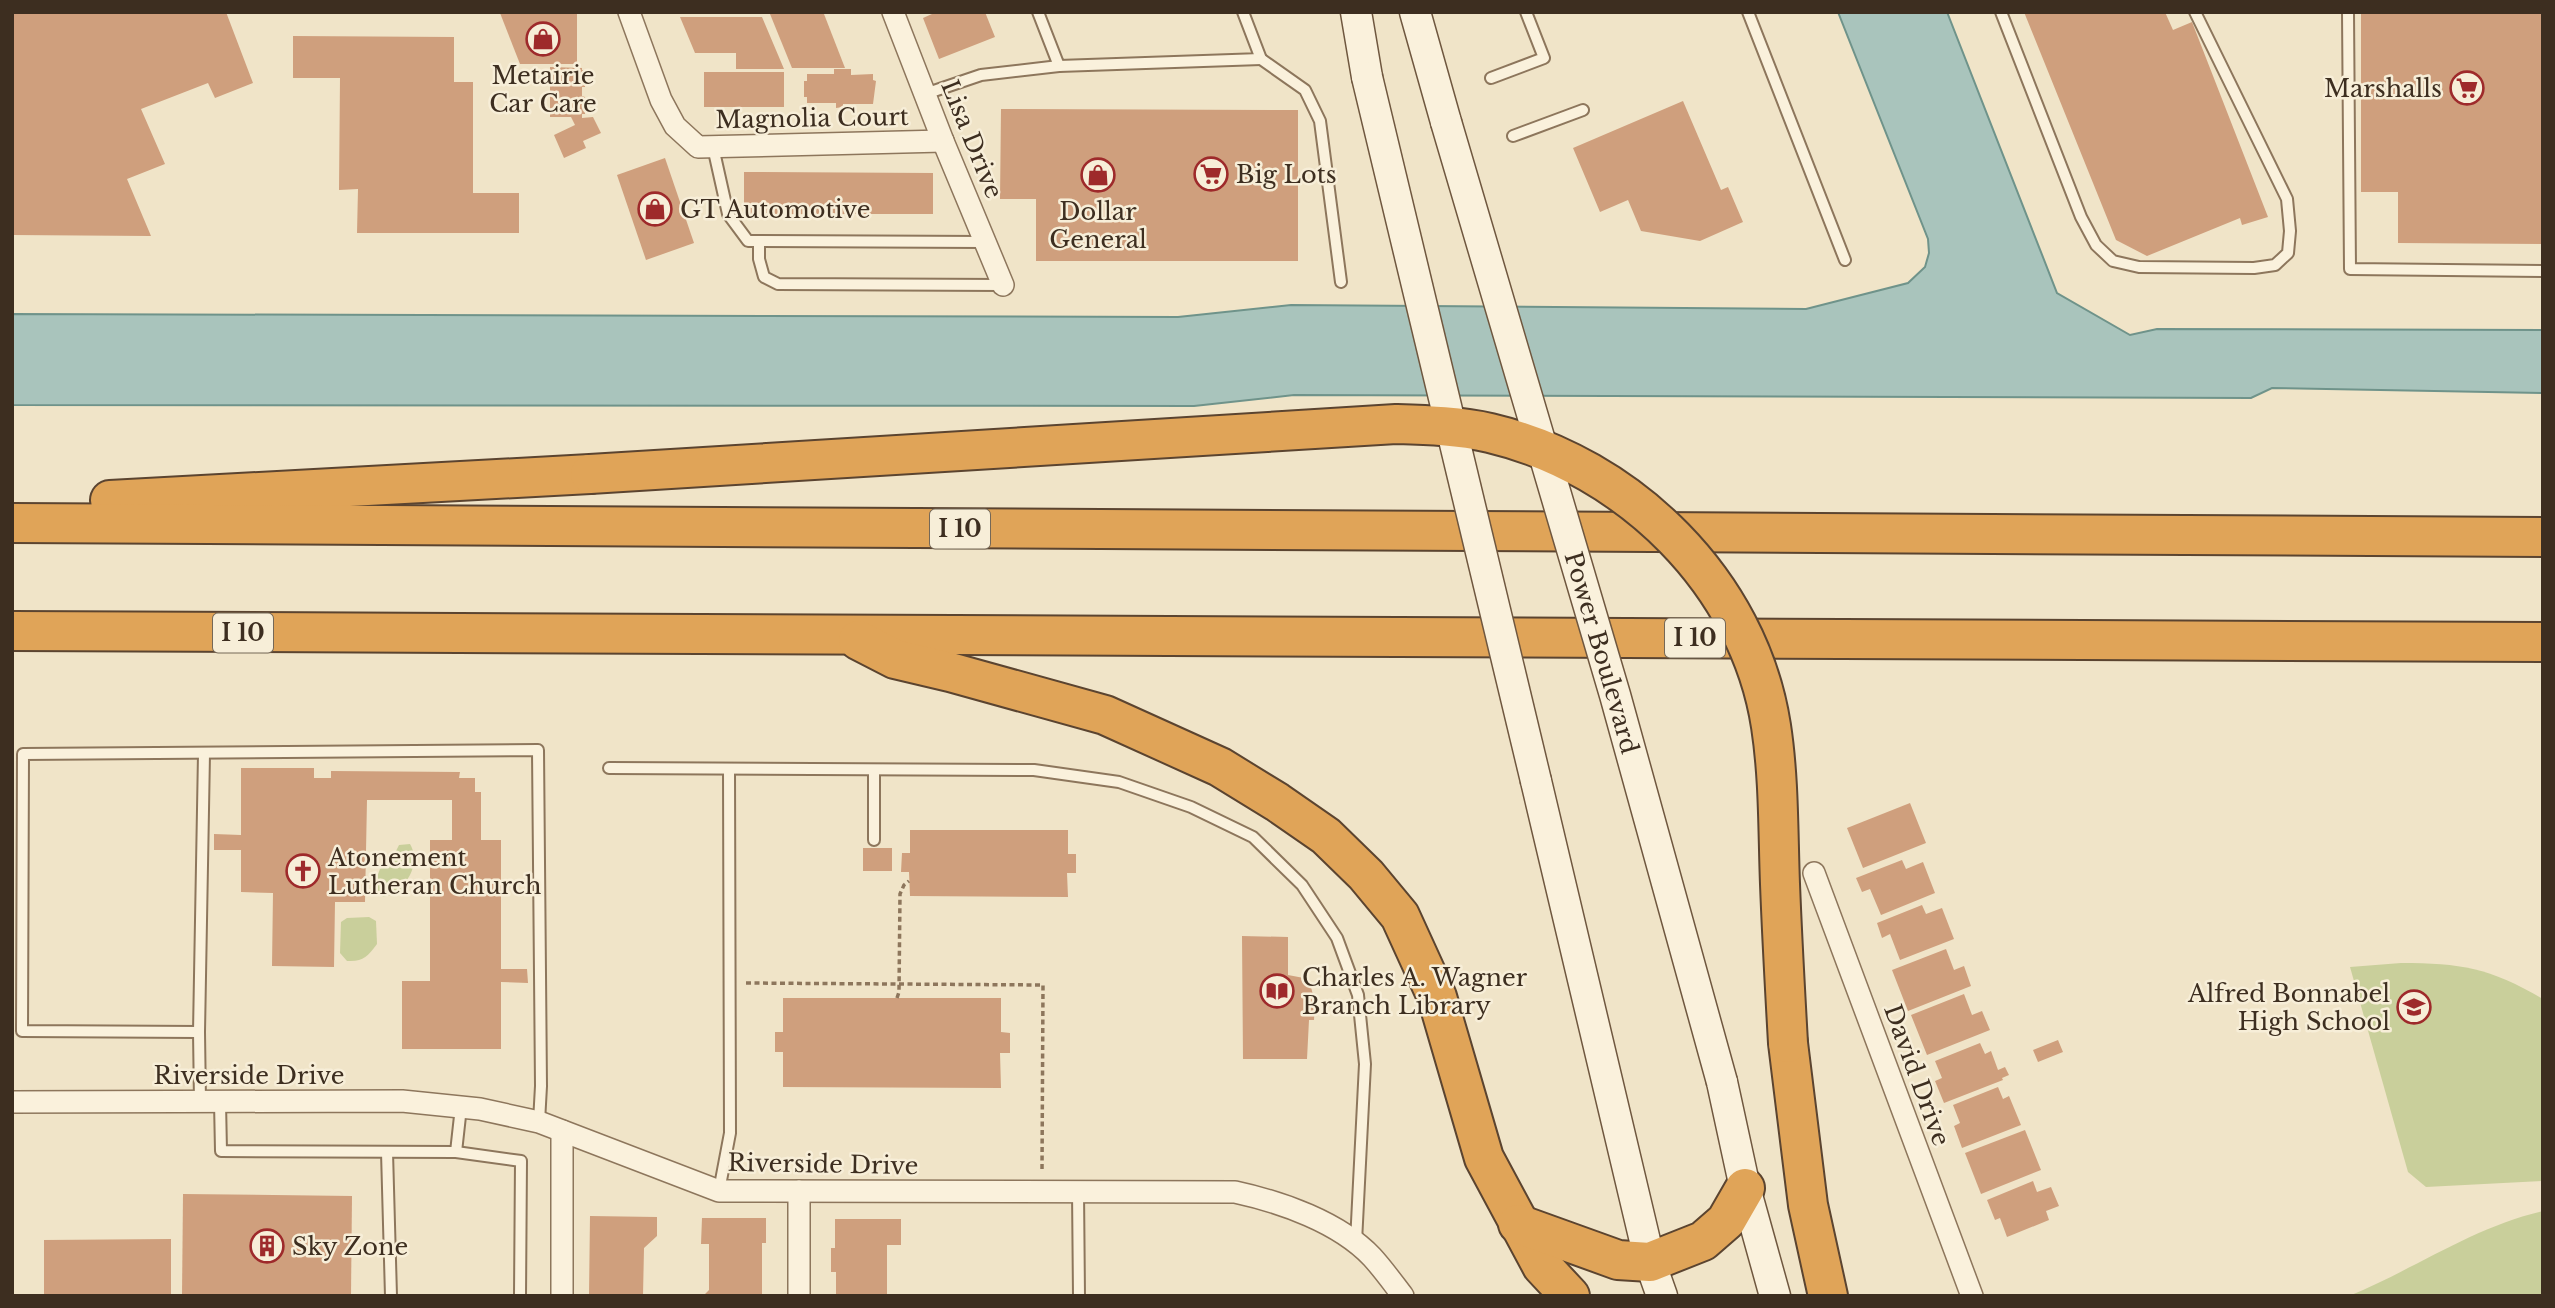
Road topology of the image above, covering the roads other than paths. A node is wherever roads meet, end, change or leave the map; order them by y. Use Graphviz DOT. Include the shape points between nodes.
graph roads {
  1 [pos="629,12"];
  2 [pos="893,12"];
  3 [pos="1038,12"];
  4 [pos="1243,12"];
  5 [pos="1356,12"];
  6 [pos="1526,12"];
  7 [pos="1748,12"];
  8 [pos="2001,12"];
  9 [pos="2195,12"];
  10 [pos="2348,12"];
  11 [pos="1413,14"];
  12 [pos="1261,59"];
  13 [pos="1059,66"];
  14 [pos="1491,78"];
  15 [pos="925,94"];
  16 [pos="1583,110"];
  17 [pos="1513,136"];
  18 [pos="943,141"];
  19 [pos="713,146"];
  20 [pos="985,242"];
  21 [pos="759,243"];
  22 [pos="1845,260"];
  23 [pos="2543,271"];
  24 [pos="1341,282"];
  25 [pos="1003,285"];
  26 [pos="12,505"];
  27 [pos="12,523"];
  28 [pos="2543,537"];
  29 [pos="12,631"];
  30 [pos="846,635"];
  31 [pos="2543,642"];
  32 [pos="204,754"];
  33 [pos="609,768"];
  34 [pos="729,769"];
  35 [pos="874,770"];
  36 [pos="874,840"];
  37 [pos="1814,873"];
  38 [pos="198,1032"];
  39 [pos="12,1102"];
  40 [pos="210,1102"];
  41 [pos="461,1107"];
  42 [pos="538,1122"];
  43 [pos="562,1131"];
  44 [pos="387,1152"];
  45 [pos="456,1152"];
  46 [pos="1745,1188"];
  47 [pos="719,1191"];
  48 [pos="799,1191"];
  49 [pos="1078,1191"];
  50 [pos="1518,1224"];
  51 [pos="1356,1244"];
  52 [pos="1656,1279"];
  53 [pos="391,1296"];
  54 [pos="520,1296"];
  55 [pos="562,1296"];
  56 [pos="799,1296"];
  57 [pos="1079,1296"];
  58 [pos="1403,1296"];
  59 [pos="1570,1296"];
  60 [pos="1775,1296"];
  61 [pos="1828,1296"];
  62 [pos="1972,1296"];
  1 -- 19 [label="street, Magnolia Court" via="675,126 698,147"];
  2 -- 15 [label="street, Lisa Drive"];
  3 -- 13 [label="lane"];
  4 -- 12 [label="lane"];
  5 -- 52 [label="main road, bridge" via="1367,76"];
  6 -- 14 [label="lane" via="1544,58"];
  7 -- 22 [label="lane"];
  8 -- 9 [label="lane" via="2081,217 2096,245 2113,261 2139,267 2275,265 2288,253 2287,199"];
  10 -- 23 [label="lane" via="2350,269"];
  11 -- 46 [label="main road, Power Boulevard, bridge" via="1615,695 1723,1082"];
  12 -- 13 [label="lane"];
  12 -- 24 [label="lane" via="1305,90 1320,121"];
  13 -- 15 [label="lane" via="981,75"];
  15 -- 18 [label="street, Lisa Drive"];
  16 -- 17 [label="lane"];
  18 -- 19 [label="street, Magnolia Court"];
  18 -- 20 [label="street, Lisa Drive"];
  19 -- 21 [label="lane" via="728,214 748,241"];
  20 -- 21 [label="lane"];
  20 -- 25 [label="street, Lisa Drive"];
  21 -- 25 [label="lane" via="764,277 778,284"];
  26 -- 61 [label="highway, bridge" via="1396,424 1490,433 1577,466 1661,524 1693,558 1729,610 1755,663 1771,724 1788,1043 1808,1205"];
  27 -- 28 [label="highway, I 10"];
  29 -- 30 [label="highway, I 10"];
  30 -- 31 [label="highway, I 10"];
  30 -- 50 [label="highway" via="895,659 1105,715 1220,767 1326,836 1400,916 1437,997 1484,1158"];
  32 -- 38 [label="lane"];
  32 -- 38 [label="lane" via="23,754 22,1031"];
  32 -- 42 [label="lane" via="538,750"];
  33 -- 34 [label="lane"];
  34 -- 35 [label="lane"];
  34 -- 47 [label="lane" via="730,1133"];
  35 -- 36 [label="lane"];
  35 -- 51 [label="lane" via="1034,770 1119,782 1191,807 1253,837 1302,885 1336,938 1357,995 1365,1065"];
  37 -- 62 [label="street, David Drive"];
  38 -- 40 [label="lane"];
  39 -- 40 [label="street, Riverside Drive"];
  40 -- 41 [label="street, Riverside Drive" via="402,1101"];
  40 -- 44 [label="lane" via="221,1151"];
  41 -- 42 [label="street, Riverside Drive"];
  41 -- 45 [label="lane"];
  42 -- 43 [label="street, Riverside Drive"];
  43 -- 47 [label="street, Riverside Drive"];
  43 -- 55 [label="street"];
  44 -- 45 [label="lane"];
  44 -- 53 [label="lane"];
  45 -- 54 [label="lane" via="520,1161"];
  46 -- 52 [label="highway" via="1726,1221"];
  46 -- 60 [label="main road, Power Boulevard"];
  47 -- 48 [label="street, Riverside Drive"];
  48 -- 49 [label="street, Riverside Drive"];
  48 -- 56 [label="street"];
  49 -- 51 [label="street, Riverside Drive" via="1235,1192 1306,1215"];
  49 -- 57 [label="lane"];
  50 -- 52 [label="highway" via="1618,1260"];
  50 -- 59 [label="highway" via="1542,1266"];
  51 -- 58 [label="street, Riverside Drive"];
}
